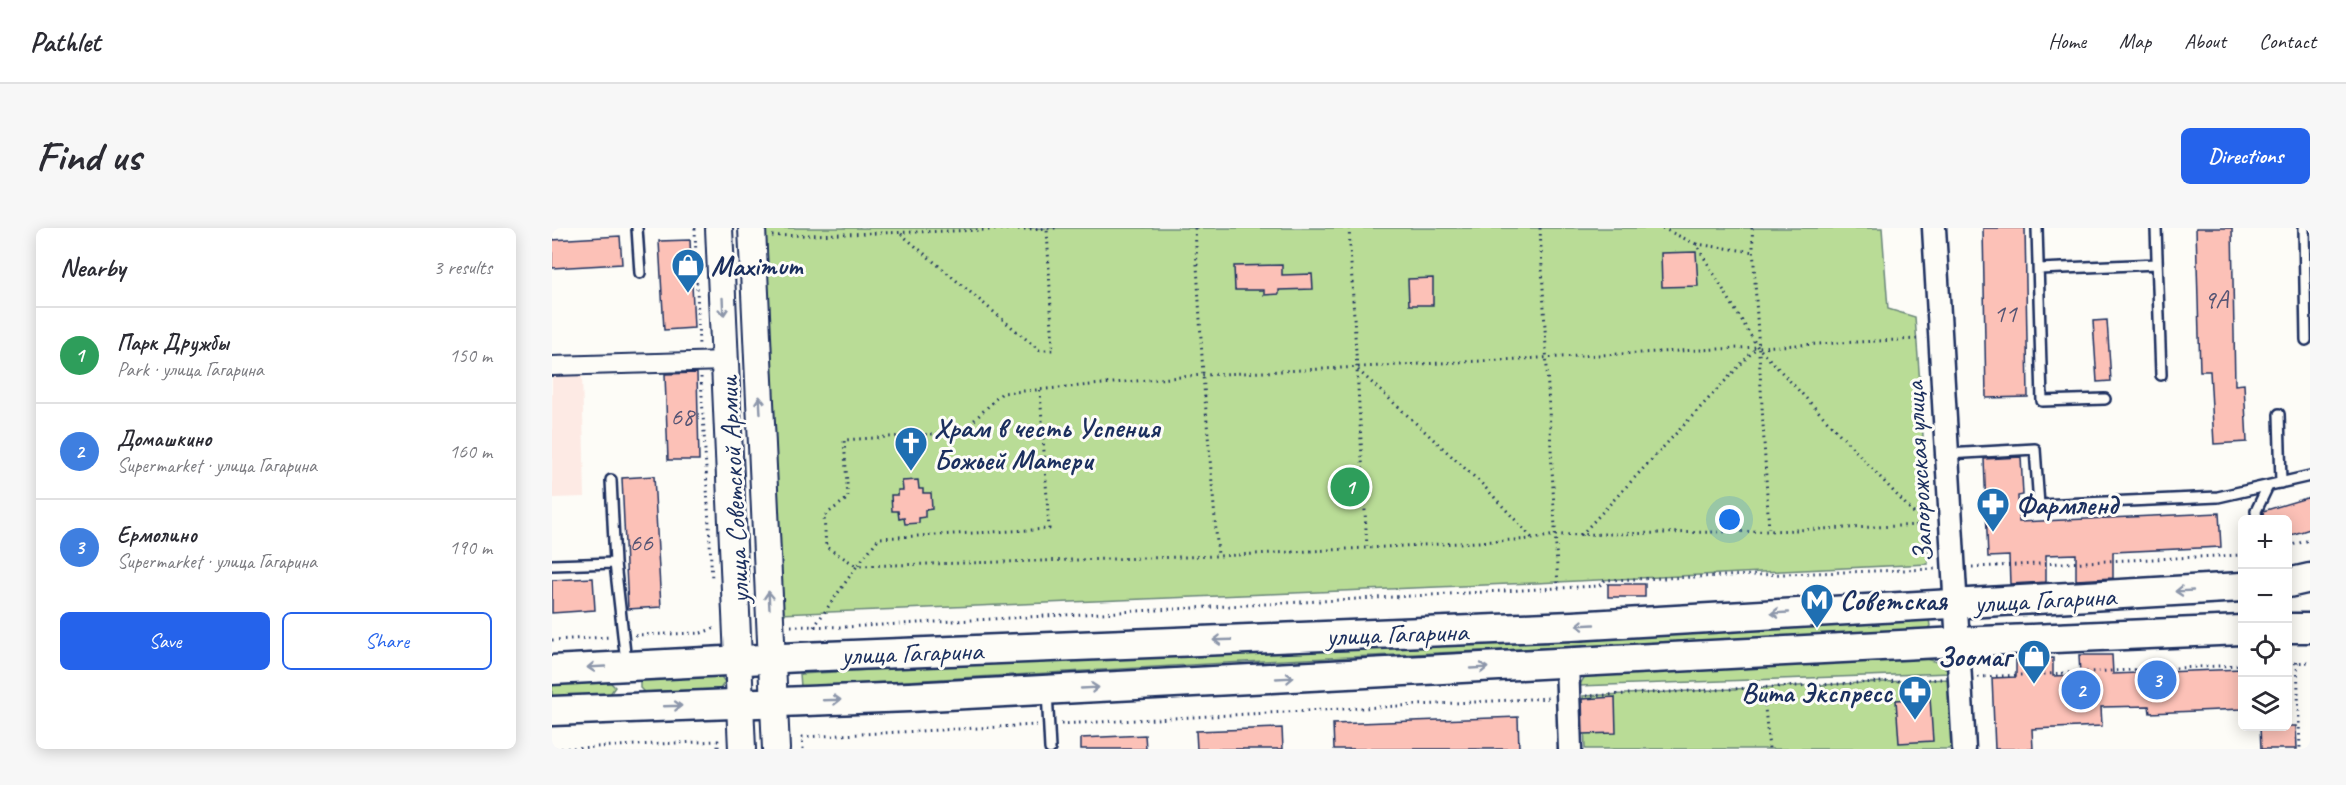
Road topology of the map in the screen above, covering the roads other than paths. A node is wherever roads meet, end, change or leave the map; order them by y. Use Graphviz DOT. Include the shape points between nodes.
graph roads {
  1 [pos="637,228"];
  2 [pos="719,228"];
  3 [pos="1934,228"];
  4 [pos="2037,228"];
  5 [pos="2156,228"];
  6 [pos="2304,228"];
  7 [pos="759,232"];
  8 [pos="2157,264"];
  9 [pos="2039,269"];
  10 [pos="640,273"];
  11 [pos="2306,340"];
  12 [pos="726,361"];
  13 [pos="552,366"];
  14 [pos="2161,375"];
  15 [pos="2104,399"];
  16 [pos="2279,414"];
  17 [pos="1947,454"];
  18 [pos="2310,476"];
  19 [pos="611,480"];
  20 [pos="2281,483"];
  21 [pos="2268,486"];
  22 [pos="2257,515"];
  23 [pos="615,563"];
  24 [pos="552,565"];
  25 [pos="2310,578"];
  26 [pos="2292,582"];
  27 [pos="2238,587"];
  28 [pos="1956,603"];
  29 [pos="2292,628"];
  30 [pos="2310,628"];
  31 [pos="2238,630"];
  32 [pos="1958,642"];
  33 [pos="773,658"];
  34 [pos="738,660"];
  35 [pos="1567,663"];
  36 [pos="626,665"];
  37 [pos="552,670"];
  38 [pos="1047,690"];
  39 [pos="774,702"];
  40 [pos="740,704"];
  41 [pos="628,708"];
  42 [pos="552,711"];
  43 [pos="742,749"];
  44 [pos="776,749"];
  45 [pos="1050,749"];
  46 [pos="1570,749"];
  47 [pos="1964,749"];
  1 -- 10 [label="lane"];
  2 -- 12 [label="main road, улица Советской Армии, one-way"];
  3 -- 17 [label="street, Запорожская улица"];
  4 -- 9 [label="lane"];
  5 -- 8 [label="lane"];
  6 -- 11 [label="lane"];
  33 -- 7 [label="main road, улица Советской Армии, one-way"];
  8 -- 9 [label="lane"];
  8 -- 14 [label="lane"];
  9 -- 15 [label="lane" via="2042,401"];
  12 -- 13 [label="street"];
  12 -- 34 [label="main road, улица Советской Армии"];
  16 -- 20 [label="lane"];
  17 -- 21 [label="lane" via="2035,449 2039,505 2218,497"];
  17 -- 28 [label="street, Запорожская улица"];
  18 -- 20 [label="lane"];
  19 -- 23 [label="lane"];
  20 -- 21 [label="lane"];
  21 -- 22 [label="lane"];
  23 -- 24 [label="lane"];
  23 -- 36 [label="lane"];
  25 -- 26 [label="main road"];
  27 -- 28 [label="main road, улица Гагарина, one-way"];
  28 -- 32 [label="street, Запорожская улица"];
  28 -- 33 [label="main road, улица Гагарина, one-way" via="1572,626"];
  29 -- 30 [label="main road"];
  31 -- 32 [label="main road, улица Гагарина"];
  32 -- 35 [label="main road, улица Гагарина"];
  32 -- 47 [label="street, Запорожская улица"];
  33 -- 34 [label="main road, улица Гагарина"];
  33 -- 39 [label="main road, улица Советской Армии"];
  34 -- 36 [label="main road, улица Гагарина"];
  34 -- 40 [label="main road, улица Советской Армии"];
  38 -- 35 [label="main road, улица Гагарина, one-way"];
  35 -- 46 [label="street"];
  36 -- 37 [label="main road, улица Гагарина, one-way"];
  36 -- 41 [label="main road"];
  39 -- 38 [label="main road, улица Гагарина, one-way"];
  38 -- 45 [label="lane"];
  39 -- 40 [label="main road, улица Гагарина"];
  39 -- 44 [label="main road, улица Советской Армии"];
  41 -- 40 [label="main road, улица Гагарина, one-way"];
  40 -- 43 [label="main road, улица Советской Армии"];
  41 -- 42 [label="main road, улица Гагарина"];
}
